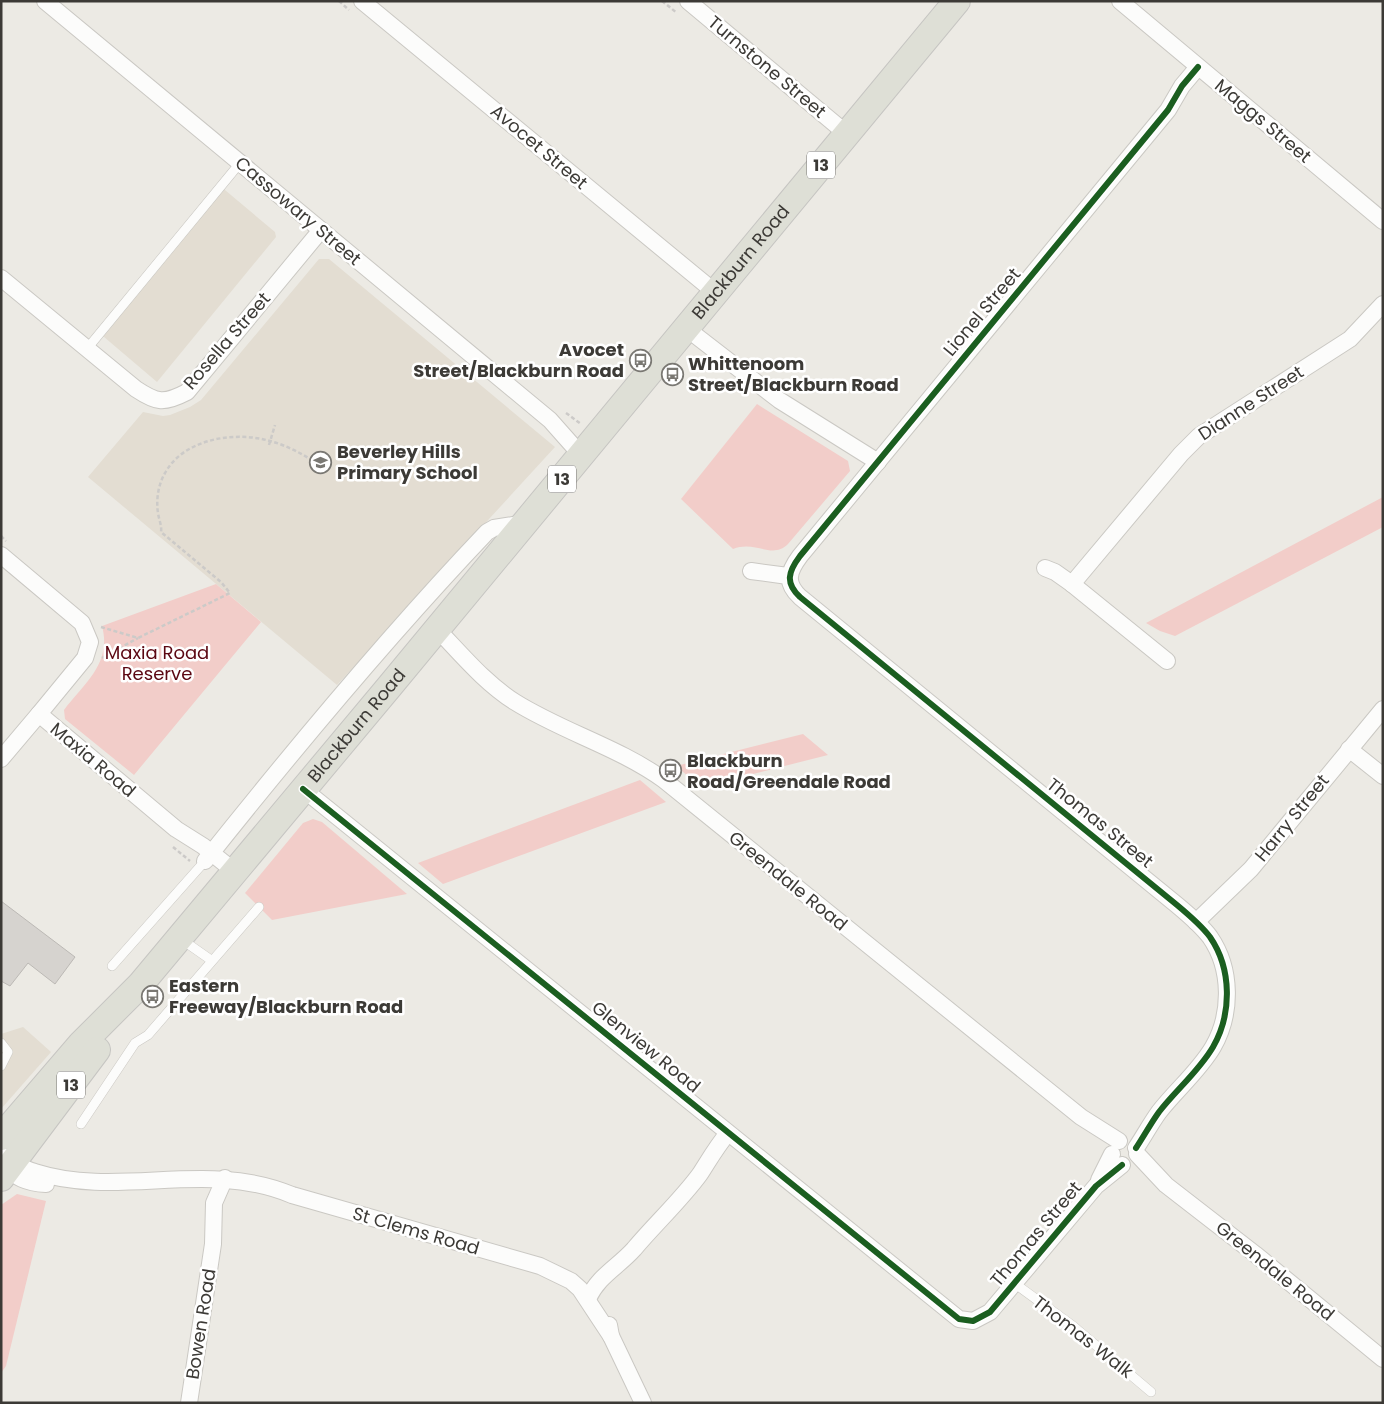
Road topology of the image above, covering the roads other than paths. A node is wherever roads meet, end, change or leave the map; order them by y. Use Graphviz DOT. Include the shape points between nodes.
graph roads {
  1 [pos="46,1"];
  2 [pos="957,1"];
  3 [pos="1120,1"];
  4 [pos="358,8"];
  5 [pos="683,8"];
  6 [pos="1202,70"];
  7 [pos="847,134"];
  8 [pos="240,163"];
  9 [pos="1383,222"];
  10 [pos="321,230"];
  11 [pos="1,278"];
  12 [pos="716,293"];
  13 [pos="1383,304"];
  14 [pos="686,328"];
  15 [pos="86,350"];
  16 [pos="586,449"];
  17 [pos="878,462"];
  18 [pos="525,524"];
  19 [pos="1,555"];
  20 [pos="1045,568"];
  21 [pos="750,572"];
  22 [pos="788,576"];
  23 [pos="1072,584"];
  24 [pos="433,635"];
  25 [pos="1167,660"];
  26 [pos="1383,709"];
  27 [pos="39,714"];
  28 [pos="1350,749"];
  29 [pos="1,759"];
  30 [pos="1383,776"];
  31 [pos="302,789"];
  32 [pos="205,861"];
  33 [pos="230,876"];
  34 [pos="259,907"];
  35 [pos="1196,922"];
  36 [pos="179,938"];
  37 [pos="211,960"];
  38 [pos="112,966"];
  39 [pos="130,996"];
  40 [pos="1,1043"];
  41 [pos="1,1066"];
  42 [pos="11,1121"];
  43 [pos="81,1124"];
  44 [pos="732,1136"];
  45 [pos="1124,1152"];
  46 [pos="5,1165"];
  47 [pos="223,1185"];
  48 [pos="1014,1283"];
  49 [pos="592,1295"];
  50 [pos="974,1321"];
  51 [pos="1383,1359"];
  52 [pos="1151,1392"];
  53 [pos="189,1403"];
  54 [pos="643,1403"];
  1 -- 8 [label="street, Cassowary Street"];
  2 -- 7 [label="main road, Blackburn Road / 13"];
  3 -- 6 [label="street, Maggs Street"];
  4 -- 12 [label="street, Avocet Street"];
  5 -- 7 [label="street, Turnstone Street"];
  6 -- 9 [label="street, Maggs Street"];
  6 -- 17 [label="street, Lionel Street"];
  7 -- 12 [label="main road, Blackburn Road / 13"];
  8 -- 10 [label="street, Cassowary Street"];
  8 -- 15 [label="lane"];
  10 -- 15 [label="street, Rosella Street" via="187,392 170,401 152,400"];
  10 -- 16 [label="street, Cassowary Street"];
  11 -- 15 [label="street, Rosella Street"];
  12 -- 14 [label="main road, Blackburn Road / 13"];
  13 -- 23 [label="street, Dianne Street" via="1350,338 1198,436"];
  14 -- 16 [label="main road, Blackburn Road / 13"];
  14 -- 17 [label="street" via="779,400"];
  16 -- 18 [label="main road, Blackburn Road / 13"];
  17 -- 22 [label="street, Lionel Street" via="800,556"];
  18 -- 24 [label="main road, Blackburn Road / 13"];
  18 -- 32 [label="street, Blackburn Road" via="494,528 481,538 340,697"];
  19 -- 27 [label="street, Maxia Road" via="75,617 88,636 89,648 85,658"];
  20 -- 23 [label="street"];
  21 -- 22 [label="street"];
  22 -- 35 [label="street, Thomas Street" via="790,586 800,597"];
  23 -- 25 [label="street"];
  24 -- 31 [label="main road, Blackburn Road / 13"];
  24 -- 45 [label="street, Greendale Road" via="515,702 640,763 656,774"];
  26 -- 28 [label="street, Harry Street"];
  27 -- 29 [label="street"];
  27 -- 32 [label="street, Maxia Road" via="172,836"];
  28 -- 30 [label="street"];
  28 -- 35 [label="street, Harry Street" via="1251,869"];
  31 -- 33 [label="main road, Blackburn Road / 13"];
  31 -- 44 [label="street, Glenview Road"];
  32 -- 33 [label="street, Maxia Road"];
  32 -- 38 [label="lane"];
  33 -- 36 [label="main road, Blackburn Road / 13"];
  34 -- 37 [label="lane"];
  35 -- 45 [label="street, Thomas Street" via="1209,936 1220,956 1227,984 1224,1024 1213,1047"];
  36 -- 37 [label="lane"];
  36 -- 39 [label="main road, Blackburn Road / 13"];
  37 -- 43 [label="lane" via="148,1035 135,1043"];
  39 -- 42 [label="main road, Blackburn Road / 13"];
  39 -- 46 [label="main road, Blackburn Road / 13" via="98,1048"];
  40 -- 41 [label="lane" via="8,1052"];
  44 -- 49 [label="street" via="716,1162 700,1174 632,1252 611,1282"];
  44 -- 50 [label="street, Glenview Road" via="954,1316"];
  45 -- 48 [label="street, Thomas Street"];
  45 -- 51 [label="street, Greendale Road"];
  46 -- 47 [label="street, St Clems Road" via="69,1180 164,1182 197,1178"];
  47 -- 49 [label="street, St Clems Road" via="254,1182 292,1196 540,1266"];
  47 -- 53 [label="street, Bowen Road" via="224,1208 213,1244"];
  48 -- 50 [label="street, Thomas Street" via="990,1312"];
  48 -- 52 [label="lane, Thomas Walk" via="1073,1326"];
  49 -- 54 [label="street, St Clems Road" via="602,1324"];
}
